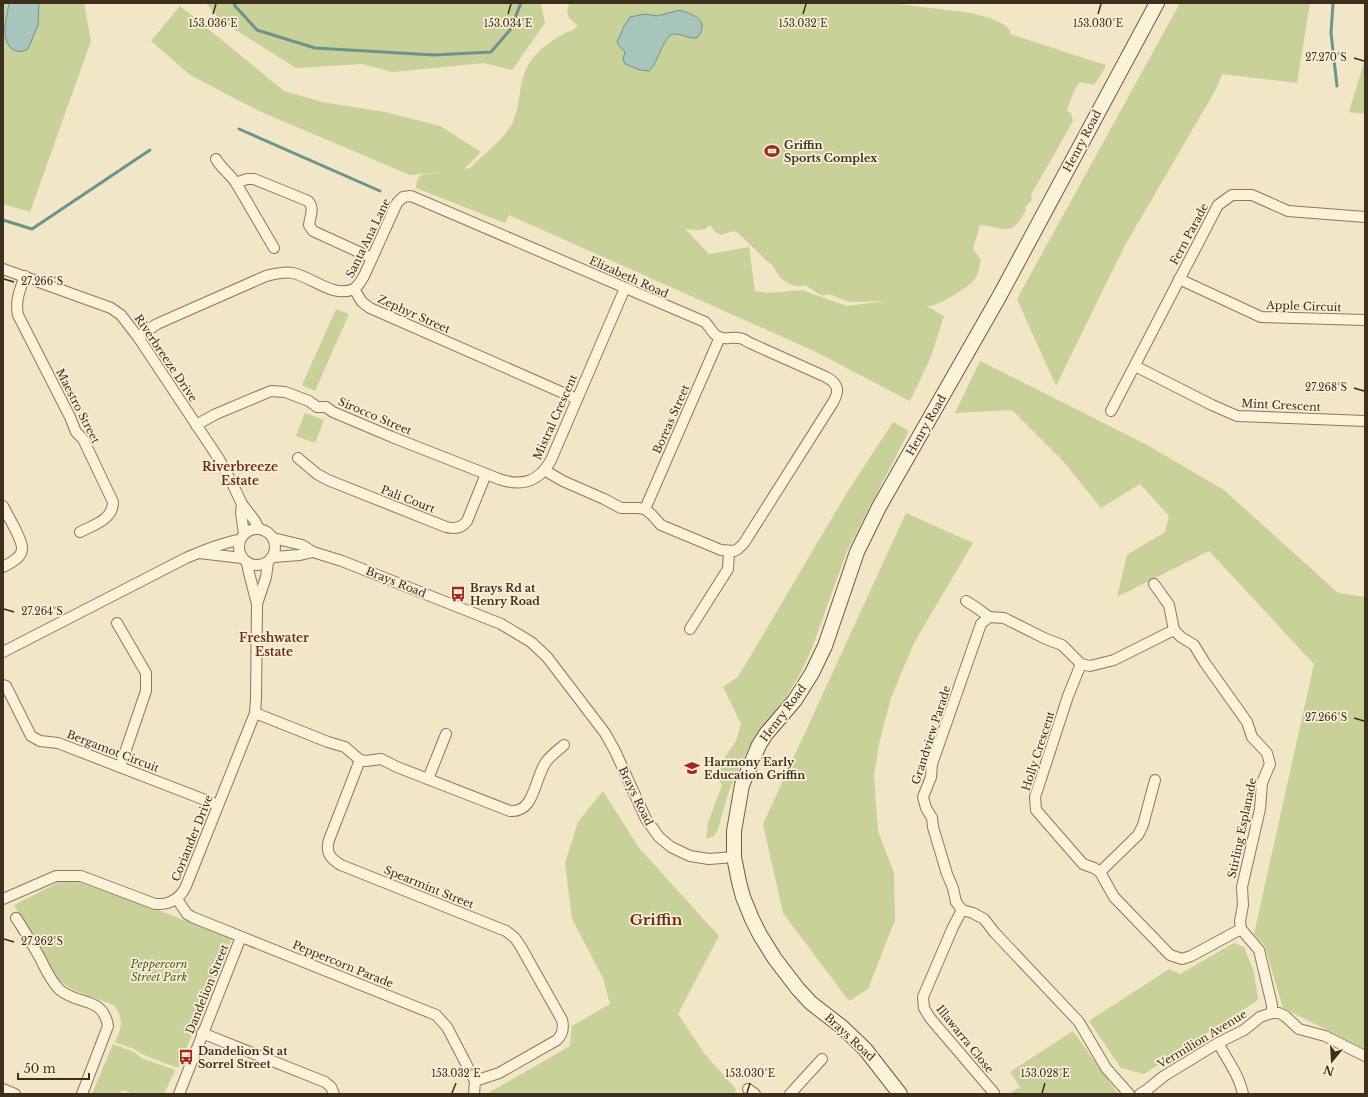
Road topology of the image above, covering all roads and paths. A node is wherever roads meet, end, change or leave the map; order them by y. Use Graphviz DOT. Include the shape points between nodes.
graph roads {
  1 [pos="1157,3"];
  2 [pos="216,159"];
  3 [pos="236,183"];
  4 [pos="403,197"];
  5 [pos="1365,217"];
  6 [pos="274,248"];
  7 [pos="372,258"];
  8 [pos="3,269"];
  9 [pos="25,276"];
  10 [pos="1179,279"];
  11 [pos="625,288"];
  12 [pos="354,289"];
  13 [pos="1365,320"];
  14 [pos="138,337"];
  15 [pos="720,338"];
  16 [pos="1135,366"];
  17 [pos="577,399"];
  18 [pos="1111,411"];
  19 [pos="1365,421"];
  20 [pos="196,425"];
  21 [pos="298,458"];
  22 [pos="544,470"];
  23 [pos="486,474"];
  24 [pos="242,504"];
  25 [pos="3,506"];
  26 [pos="645,510"];
  27 [pos="259,529"];
  28 [pos="80,532"];
  29 [pos="242,537"];
  30 [pos="273,538"];
  31 [pos="729,551"];
  32 [pos="313,552"];
  33 [pos="199,553"];
  34 [pos="270,560"];
  35 [pos="245,561"];
  36 [pos="3,567"];
  37 [pos="1154,584"];
  38 [pos="966,601"];
  39 [pos="257,604"];
  40 [pos="988,617"];
  41 [pos="117,623"];
  42 [pos="690,629"];
  43 [pos="1174,630"];
  44 [pos="3,652"];
  45 [pos="1081,664"];
  46 [pos="3,685"];
  47 [pos="255,713"];
  48 [pos="446,734"];
  49 [pos="564,745"];
  50 [pos="360,760"];
  51 [pos="120,766"];
  52 [pos="428,779"];
  53 [pos="1155,780"];
  54 [pos="218,805"];
  55 [pos="734,857"];
  56 [pos="1100,872"];
  57 [pos="4,897"];
  58 [pos="177,899"];
  59 [pos="962,910"];
  60 [pos="16,918"];
  61 [pos="1241,929"];
  62 [pos="241,937"];
  63 [pos="1272,1013"];
  64 [pos="202,1033"];
  65 [pos="1218,1043"];
  66 [pos="1365,1056"];
  67 [pos="822,1059"];
  68 [pos="475,1081"];
  69 [pos="3,1088"];
  70 [pos="994,1093"];
  71 [pos="15,1094"];
  72 [pos="82,1094"];
  73 [pos="179,1094"];
  74 [pos="334,1094"];
  75 [pos="474,1094"];
  76 [pos="790,1094"];
  77 [pos="900,1094"];
  78 [pos="1129,1094"];
  79 [pos="1140,1094"];
  80 [pos="1243,1094"];
  1 -- 55 [label="main road, Henry Road" via="995,304 879,507 857,552 825,646 812,673 766,734 753,757 742,785 736,815"];
  2 -- 3 [label="street"];
  3 -- 6 [label="street"];
  3 -- 7 [label="street" via="254,179 308,201 312,210 309,225 314,231"];
  4 -- 7 [label="street, Santa Ana Lane" via="395,206"];
  4 -- 11 [label="street, Elizabeth Road" via="418,198"];
  5 -- 10 [label="street, Fern Parade" via="1288,211 1252,195 1232,195 1218,205"];
  7 -- 12 [label="street, Santa Ana Lane" via="361,281"];
  8 -- 9 [label="street, Riverbreeze Drive"];
  9 -- 14 [label="street, Riverbreeze Drive" via="115,310"];
  9 -- 28 [label="street, Maestro Street" via="17,304 18,315 113,502 112,510 106,518"];
  10 -- 13 [label="street, Apple Circuit" via="1261,317"];
  10 -- 16 [label="street, Fern Parade"];
  11 -- 15 [label="street, Elizabeth Road" via="705,322"];
  11 -- 17 [label="street, Mistral Crescent"];
  12 -- 14 [label="street" via="337,292 294,274 266,276 158,324"];
  12 -- 17 [label="street, Zephyr Street" via="362,302 370,308"];
  14 -- 20 [label="street, Riverbreeze Drive"];
  15 -- 26 [label="street, Boreas Street"];
  15 -- 31 [label="street" via="742,338 826,377 837,387 835,400 744,543 738,549"];
  16 -- 18 [label="street, Fern Parade"];
  16 -- 19 [label="street, Mint Crescent" via="1237,416"];
  17 -- 22 [label="street, Mistral Crescent" via="551,460"];
  20 -- 23 [label="street, Sirocco Street" via="267,392 280,391 317,407 326,407 385,434"];
  20 -- 24 [label="street, Riverbreeze Drive" via="219,459"];
  21 -- 23 [label="street, Pali Court" via="316,474 328,480 454,528 467,521"];
  22 -- 23 [label="street, Sirocco Street" via="537,478 520,483"];
  22 -- 26 [label="street, Mistral Crescent" via="622,508"];
  24 -- 27 [label="street, Riverbreeze Drive"];
  24 -- 29 [label="street, Riverbreeze Drive"];
  25 -- 36 [label="street" via="22,548 16,560"];
  26 -- 31 [label="street" via="660,525"];
  27 -- 29 [label="street" via="254,529"];
  27 -- 30 [label="street"];
  29 -- 33 [label="street"];
  29 -- 35 [label="street" via="238,547"];
  30 -- 32 [label="street, Brays Road" via="302,546"];
  30 -- 34 [label="street" via="275,548"];
  31 -- 42 [label="street" via="728,569"];
  32 -- 34 [label="street, Brays Road"];
  32 -- 55 [label="street, Brays Road" via="332,557 502,624 521,635 547,657 605,733 646,819 659,837 671,847 690,856 708,859"];
  33 -- 35 [label="street"];
  33 -- 44 [label="street"];
  34 -- 35 [label="street" via="258,566"];
  34 -- 39 [label="street, Coriander Drive"];
  35 -- 39 [label="street, Coriander Drive"];
  37 -- 43 [label="street" via="1169,605"];
  38 -- 40 [label="street"];
  39 -- 47 [label="street, Coriander Drive"];
  40 -- 45 [label="street" via="1004,618 1062,645"];
  40 -- 59 [label="street, Grandview Parade" via="981,624 932,764 932,777 923,797 932,818 956,902"];
  41 -- 51 [label="street" via="146,673 146,691"];
  43 -- 45 [label="street" via="1114,660 1090,666"];
  43 -- 61 [label="street, Stirling Esplanade" via="1194,645 1247,722 1252,737 1267,753 1270,764 1262,784 1260,809 1242,887"];
  45 -- 56 [label="street, Holly Crescent" via="1035,797 1036,810 1083,864"];
  46 -- 51 [label="street, Bergamot Circuit" via="6,686 31,736"];
  47 -- 50 [label="street" via="346,747"];
  47 -- 54 [label="street, Coriander Drive"];
  48 -- 52 [label="street"];
  49 -- 52 [label="street" via="545,762 528,804 518,811 505,809"];
  50 -- 52 [label="street" via="384,760"];
  50 -- 68 [label="street, Spearmint Street" via="329,840 327,848 331,858 341,865 506,931 521,946 563,1024 562,1033 554,1043 499,1073"];
  51 -- 54 [label="street, Bergamot Circuit"];
  53 -- 56 [label="street" via="1138,835"];
  54 -- 58 [label="street, Coriander Drive" via="186,886"];
  55 -- 77 [label="main road, Brays Road" via="738,882 748,909 775,959 811,1003 865,1049"];
  56 -- 61 [label="street" via="1114,897 1170,956 1182,959 1191,956"];
  57 -- 58 [label="street, Coriander Drive" via="56,876 81,876 155,904 167,904"];
  58 -- 62 [label="street, Peppercorn Parade" via="190,916"];
  59 -- 70 [label="street, Illawarra Close" via="923,997 924,1008"];
  59 -- 78 [label="street" via="984,919 1079,1022 1106,1068"];
  60 -- 72 [label="street" via="57,988 67,996 97,1006 107,1017 108,1026"];
  61 -- 63 [label="street" via="1259,950"];
  62 -- 64 [label="street, Dandelion Street"];
  62 -- 68 [label="street, Peppercorn Parade" via="436,1015 447,1027"];
  63 -- 65 [label="street, Vermilion Avenue" via="1260,1017 1244,1030"];
  63 -- 66 [label="street" via="1279,1013 1300,1029 1325,1036"];
  64 -- 73 [label="street, Dandelion Street"];
  64 -- 74 [label="street" via="325,1082"];
  65 -- 79 [label="street, Vermilion Avenue"];
  65 -- 80 [label="street" via="1237,1075"];
  67 -- 76 [label="street"];
  68 -- 75 [label="street"];
  69 -- 71 [label="street"];
}
